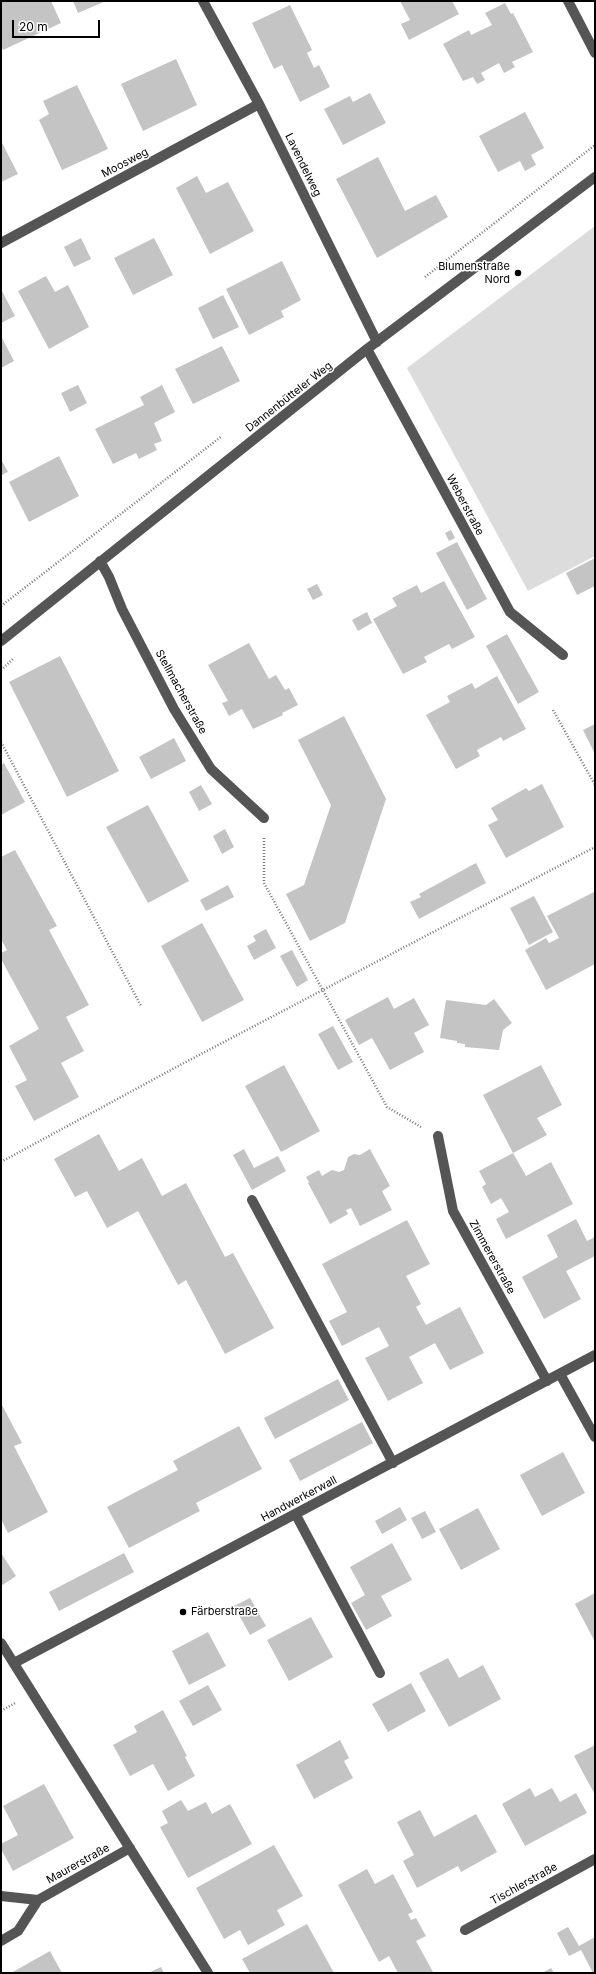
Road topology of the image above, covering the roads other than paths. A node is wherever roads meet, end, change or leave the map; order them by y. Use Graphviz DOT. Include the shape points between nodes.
graph roads {
  1 [pos="203,1"];
  2 [pos="568,1"];
  3 [pos="595,53"];
  4 [pos="260,104"];
  5 [pos="595,177"];
  6 [pos="1,243"];
  7 [pos="377,342"];
  8 [pos="368,349"];
  9 [pos="100,561"];
  10 [pos="1,640"];
  11 [pos="563,655"];
  12 [pos="264,818"];
  13 [pos="438,1136"];
  14 [pos="252,1200"];
  15 [pos="595,1355"];
  16 [pos="560,1374"];
  17 [pos="546,1381"];
  18 [pos="595,1437"];
  19 [pos="393,1463"];
  20 [pos="296,1515"];
  21 [pos="1,1642"];
  22 [pos="14,1663"];
  23 [pos="380,1673"];
  24 [pos="130,1848"];
  25 [pos="595,1859"];
  26 [pos="1,1896"];
  27 [pos="38,1900"];
  28 [pos="465,1930"];
  29 [pos="1,1941"];
  30 [pos="208,1973"];
  1 -- 4 [label="street, Lavendelweg"];
  2 -- 3 [label="street"];
  4 -- 6 [label="street, Moosweg"];
  4 -- 7 [label="street, Lavendelweg"];
  5 -- 7 [label="street, Dannenbütteler Weg"];
  7 -- 8 [label="street, Dannenbütteler Weg"];
  8 -- 9 [label="street, Dannenbütteler Weg"];
  8 -- 11 [label="street, Weberstraße" via="510,612"];
  9 -- 10 [label="street, Dannenbütteler Weg"];
  9 -- 12 [label="street, Stellmacherstraße" via="174,710 211,769"];
  13 -- 17 [label="street, Zimmererstraße" via="453,1211"];
  14 -- 19 [label="street"];
  15 -- 16 [label="street, Handwerkerwall"];
  16 -- 17 [label="street, Handwerkerwall"];
  16 -- 18 [label="street"];
  17 -- 19 [label="street, Handwerkerwall"];
  19 -- 20 [label="street, Handwerkerwall"];
  20 -- 22 [label="street, Handwerkerwall"];
  20 -- 23 [label="street"];
  21 -- 22 [label="street"];
  22 -- 24 [label="street"];
  24 -- 27 [label="street, Maurerstraße"];
  24 -- 30 [label="street"];
  25 -- 28 [label="street, Tischlerstraße"];
  26 -- 27 [label="street"];
  27 -- 29 [label="street, Maurerstraße" via="18,1931"];
}
